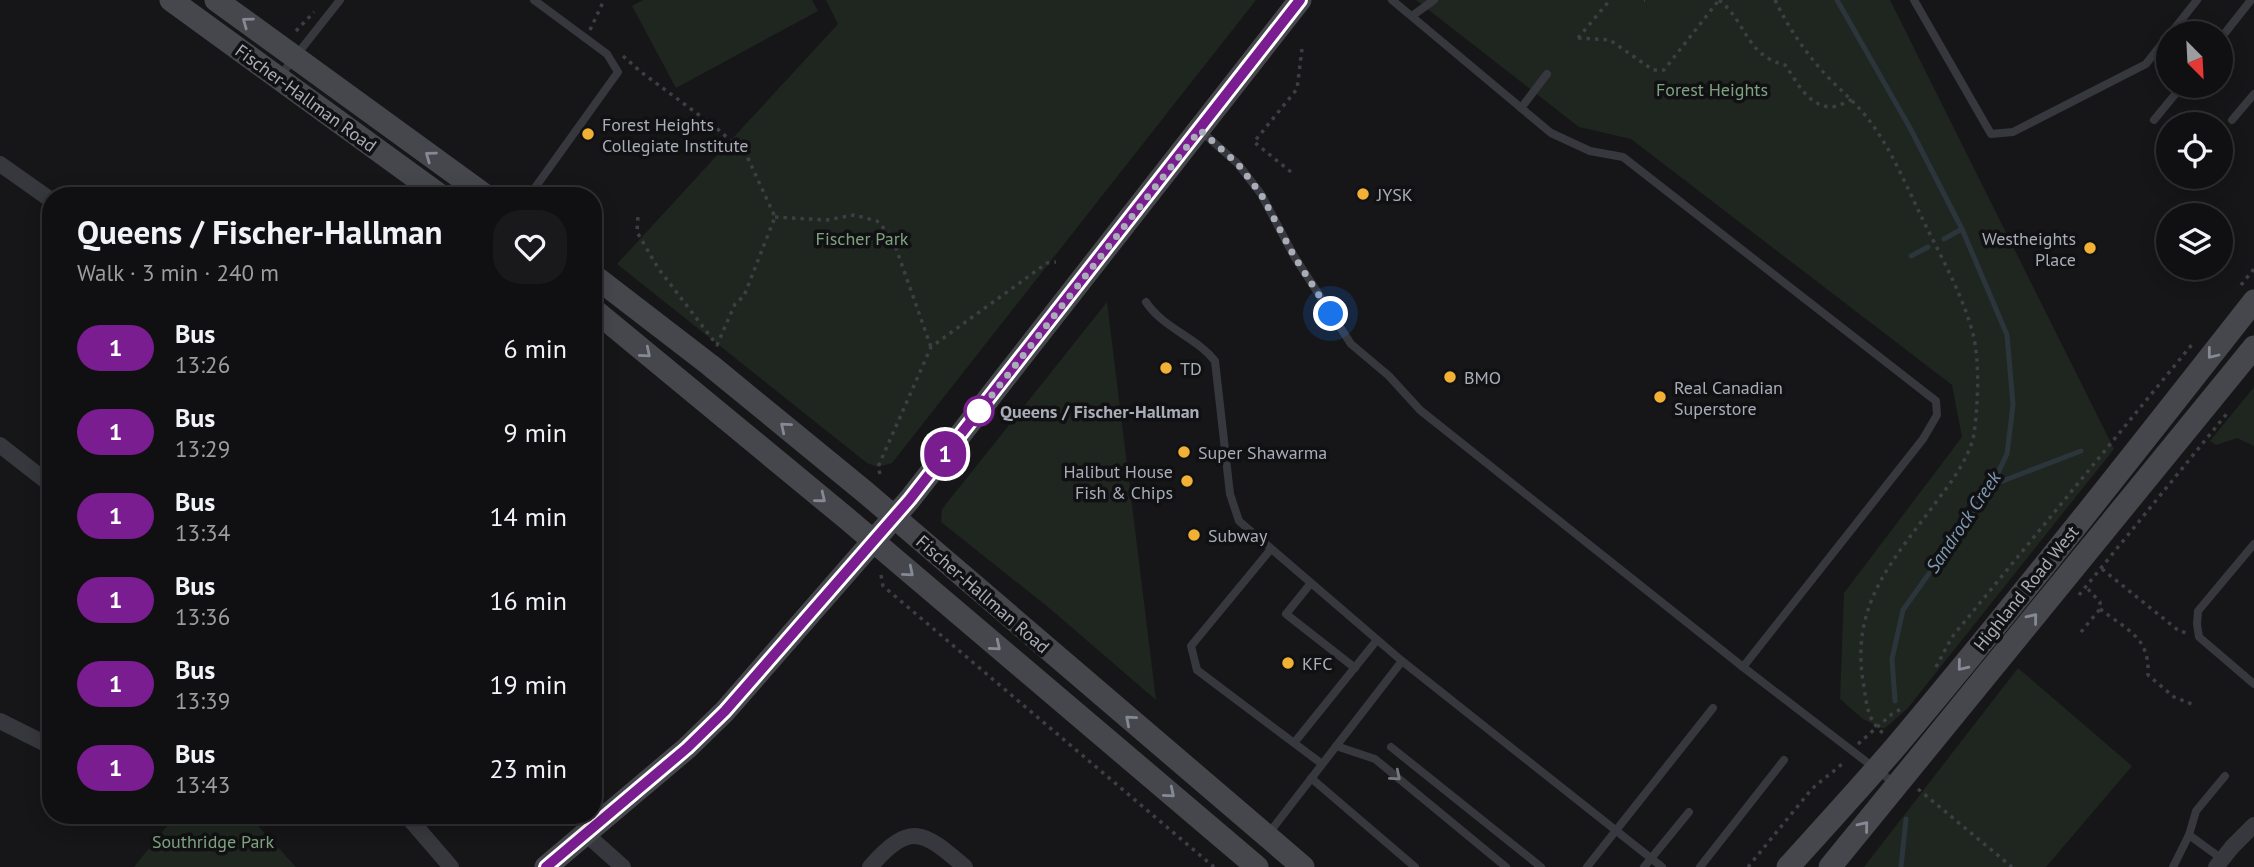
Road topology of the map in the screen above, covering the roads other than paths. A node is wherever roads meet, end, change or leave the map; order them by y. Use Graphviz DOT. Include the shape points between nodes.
graph roads {
  1 [pos="171,0"];
  2 [pos="216,0"];
  3 [pos="340,0"];
  4 [pos="534,0"];
  5 [pos="1300,0"];
  6 [pos="1392,0"];
  7 [pos="1434,0"];
  8 [pos="1914,0"];
  9 [pos="2197,0"];
  10 [pos="2251,0"];
  11 [pos="1412,16"];
  12 [pos="2180,21"];
  13 [pos="2233,23"];
  14 [pos="2156,51"];
  15 [pos="296,57"];
  16 [pos="1547,74"];
  17 [pos="278,79"];
  18 [pos="2254,94"];
  19 [pos="2172,98"];
  20 [pos="1521,108"];
  21 [pos="2233,119"];
  22 [pos="2154,120"];
  23 [pos="1200,130"];
  24 [pos="0,164"];
  25 [pos="428,187"];
  26 [pos="474,187"];
  27 [pos="535,187"];
  28 [pos="42,194"];
  29 [pos="602,282"];
  30 [pos="2245,296"];
  31 [pos="1146,302"];
  32 [pos="602,316"];
  33 [pos="2254,347"];
  34 [pos="0,445"];
  35 [pos="42,478"];
  36 [pos="894,518"];
  37 [pos="874,542"];
  38 [pos="2254,544"];
  39 [pos="1271,549"];
  40 [pos="1311,583"];
  41 [pos="1377,640"];
  42 [pos="1402,661"];
  43 [pos="1743,667"];
  44 [pos="1355,668"];
  45 [pos="2254,684"];
  46 [pos="1713,708"];
  47 [pos="0,721"];
  48 [pos="42,742"];
  49 [pos="1294,743"];
  50 [pos="1336,746"];
  51 [pos="1391,747"];
  52 [pos="1784,760"];
  53 [pos="1322,764"];
  54 [pos="1876,768"];
  55 [pos="2225,776"];
  56 [pos="1311,778"];
  57 [pos="1908,787"];
  58 [pos="1689,812"];
  59 [pos="602,820"];
  60 [pos="414,824"];
  61 [pos="598,824"];
  62 [pos="2254,825"];
  63 [pos="1615,830"];
  64 [pos="586,834"];
  65 [pos="2189,835"];
  66 [pos="1266,836"];
  67 [pos="1651,859"];
  68 [pos="2219,863"];
  69 [pos="451,867"];
  70 [pos="545,867"];
  71 [pos="622,867"];
  72 [pos="870,867"];
  73 [pos="965,867"];
  74 [pos="1257,867"];
  75 [pos="1303,867"];
  76 [pos="1415,867"];
  77 [pos="1506,867"];
  78 [pos="1541,867"];
  79 [pos="1587,867"];
  80 [pos="1644,867"];
  81 [pos="1662,867"];
  82 [pos="1700,867"];
  83 [pos="1788,867"];
  84 [pos="1830,867"];
  85 [pos="2174,867"];
  1 -- 17 [label="main road, Fischer-Hallman Road"];
  15 -- 2 [label="main road, Fischer-Hallman Road, one-way"];
  3 -- 15 [label="lane"];
  4 -- 27 [label="lane" via="607,54 618,72"];
  5 -- 23 [label="main road"];
  6 -- 11 [label="lane"];
  7 -- 11 [label="lane"];
  8 -- 14 [label="lane" via="1991,134 2013,132 2146,64"];
  9 -- 12 [label="lane"];
  10 -- 13 [label="lane"];
  11 -- 20 [label="lane"];
  15 -- 17 [label="lane"];
  26 -- 15 [label="main road, Fischer-Hallman Road, one-way"];
  16 -- 20 [label="lane"];
  17 -- 25 [label="main road, Fischer-Hallman Road"];
  18 -- 21 [label="lane"];
  19 -- 22 [label="lane"];
  20 -- 43 [label="lane" via="1551,133 1590,151 1623,157 1936,401 1937,415 1923,439"];
  23 -- 36 [label="main road"];
  23 -- 43 [label="lane" via="1238,164 1261,194 1350,344 1420,410"];
  24 -- 28 [label="street"];
  36 -- 29 [label="main road, Fischer-Hallman Road, one-way"];
  30 -- 54 [label="main road, Highland Road West, one-way" via="2075,528"];
  31 -- 39 [label="lane" via="1154,315 1215,361 1236,516"];
  32 -- 37 [label="main road, Fischer-Hallman Road, one-way"];
  57 -- 33 [label="main road, Highland Road West, one-way"];
  34 -- 35 [label="street"];
  36 -- 37 [label="main road"];
  66 -- 36 [label="main road, Fischer-Hallman Road, one-way"];
  37 -- 59 [label="main road" via="725,711"];
  37 -- 74 [label="main road, Fischer-Hallman Road, one-way"];
  38 -- 45 [label="lane" via="2198,611 2197,624 2199,637"];
  39 -- 40 [label="lane"];
  39 -- 49 [label="lane" via="1191,646 1197,670"];
  40 -- 41 [label="lane"];
  40 -- 44 [label="lane" via="1286,614"];
  41 -- 42 [label="lane"];
  41 -- 44 [label="lane"];
  42 -- 50 [label="lane"];
  42 -- 63 [label="lane"];
  43 -- 54 [label="lane"];
  44 -- 49 [label="lane"];
  46 -- 63 [label="lane"];
  47 -- 48 [label="street"];
  49 -- 53 [label="lane"];
  50 -- 53 [label="lane"];
  50 -- 77 [label="lane, one-way" via="1375,759"];
  51 -- 78 [label="lane"];
  52 -- 82 [label="lane"];
  53 -- 56 [label="lane"];
  54 -- 57 [label="lane"];
  54 -- 83 [label="main road, Highland Road West"];
  55 -- 65 [label="lane" via="2196,811"];
  56 -- 66 [label="lane"];
  56 -- 76 [label="lane"];
  84 -- 57 [label="main road, Highland Road West, one-way"];
  58 -- 67 [label="lane"];
  60 -- 69 [label="street"];
  61 -- 64 [label="main road"];
  62 -- 68 [label="street"];
  63 -- 67 [label="lane"];
  63 -- 79 [label="lane"];
  64 -- 70 [label="main road"];
  64 -- 71 [label="street"];
  65 -- 68 [label="lane"];
  65 -- 85 [label="lane"];
  66 -- 75 [label="main road, Fischer-Hallman Road"];
  67 -- 80 [label="lane"];
  67 -- 81 [label="lane"];
  72 -- 73 [label="street" via="896,842 920,835"];
}
